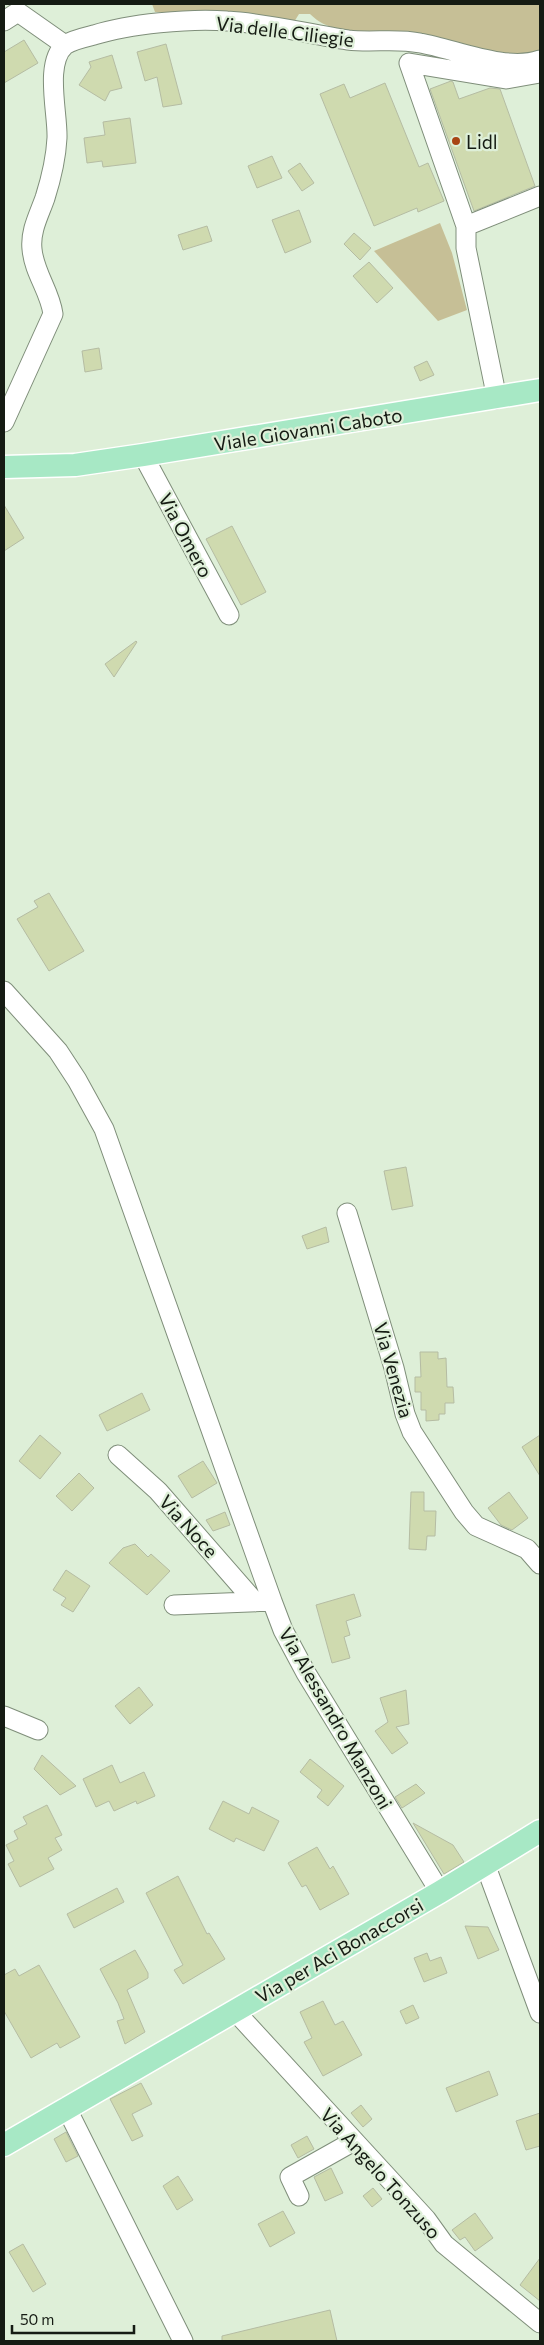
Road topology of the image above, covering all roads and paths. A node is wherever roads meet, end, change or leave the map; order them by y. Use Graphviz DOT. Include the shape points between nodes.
graph roads {
  1 [pos="4,21"];
  2 [pos="65,45"];
  3 [pos="540,60"];
  4 [pos="540,72"];
  5 [pos="540,196"];
  6 [pos="466,226"];
  7 [pos="540,390"];
  8 [pos="495,399"];
  9 [pos="4,420"];
  10 [pos="143,456"];
  11 [pos="75,465"];
  12 [pos="4,467"];
  13 [pos="4,482"];
  14 [pos="229,615"];
  15 [pos="4,991"];
  16 [pos="347,1213"];
  17 [pos="118,1455"];
  18 [pos="540,1564"];
  19 [pos="264,1601"];
  20 [pos="174,1606"];
  21 [pos="4,1716"];
  22 [pos="38,1730"];
  23 [pos="540,1831"];
  24 [pos="486,1864"];
  25 [pos="440,1892"];
  26 [pos="234,2010"];
  27 [pos="540,2013"];
  28 [pos="66,2107"];
  29 [pos="354,2140"];
  30 [pos="4,2145"];
  31 [pos="299,2196"];
  32 [pos="540,2323"];
  33 [pos="183,2341"];
  1 -- 2 [label="street" via="18,12"];
  2 -- 3 [label="street, Via delle Ciliegie" via="114,29 226,21 351,40 419,42 503,62"];
  2 -- 9 [label="street" via="54,70 57,138 53,167 33,229 32,248 34,262 51,299 53,314"];
  4 -- 6 [label="street" via="506,79 410,63"];
  5 -- 6 [label="street"];
  6 -- 8 [label="street" via="466,248"];
  7 -- 8 [label="main road, Viale Giovanni Caboto"];
  8 -- 10 [label="main road, Viale Giovanni Caboto"];
  10 -- 11 [label="main road, Viale Giovanni Caboto"];
  10 -- 14 [label="street, Via Omero"];
  11 -- 12 [label="main road"];
  11 -- 13 [label="main road"];
  15 -- 19 [label="street, Via Alessandro Manzoni" via="58,1051 104,1129"];
  16 -- 18 [label="street, Via Venezia" via="394,1368 404,1414 412,1432 476,1526 527,1550"];
  17 -- 19 [label="street, Via Noce" via="158,1491"];
  19 -- 20 [label="street"];
  19 -- 25 [label="street, Via Alessandro Manzoni"];
  21 -- 22 [label="street"];
  23 -- 24 [label="main road, Via per Aci Bonaccorsi"];
  24 -- 25 [label="main road, Via per Aci Bonaccorsi"];
  24 -- 27 [label="street"];
  25 -- 26 [label="main road, Via per Aci Bonaccorsi"];
  26 -- 28 [label="main road, Via per Aci Bonaccorsi"];
  26 -- 29 [label="street, Via Angelo Tonzuso"];
  28 -- 30 [label="main road, Via per Aci Bonaccorsi"];
  28 -- 33 [label="street"];
  29 -- 31 [label="street" via="290,2177"];
  29 -- 32 [label="street, Via Angelo Tonzuso" via="426,2219 444,2244"];
}
